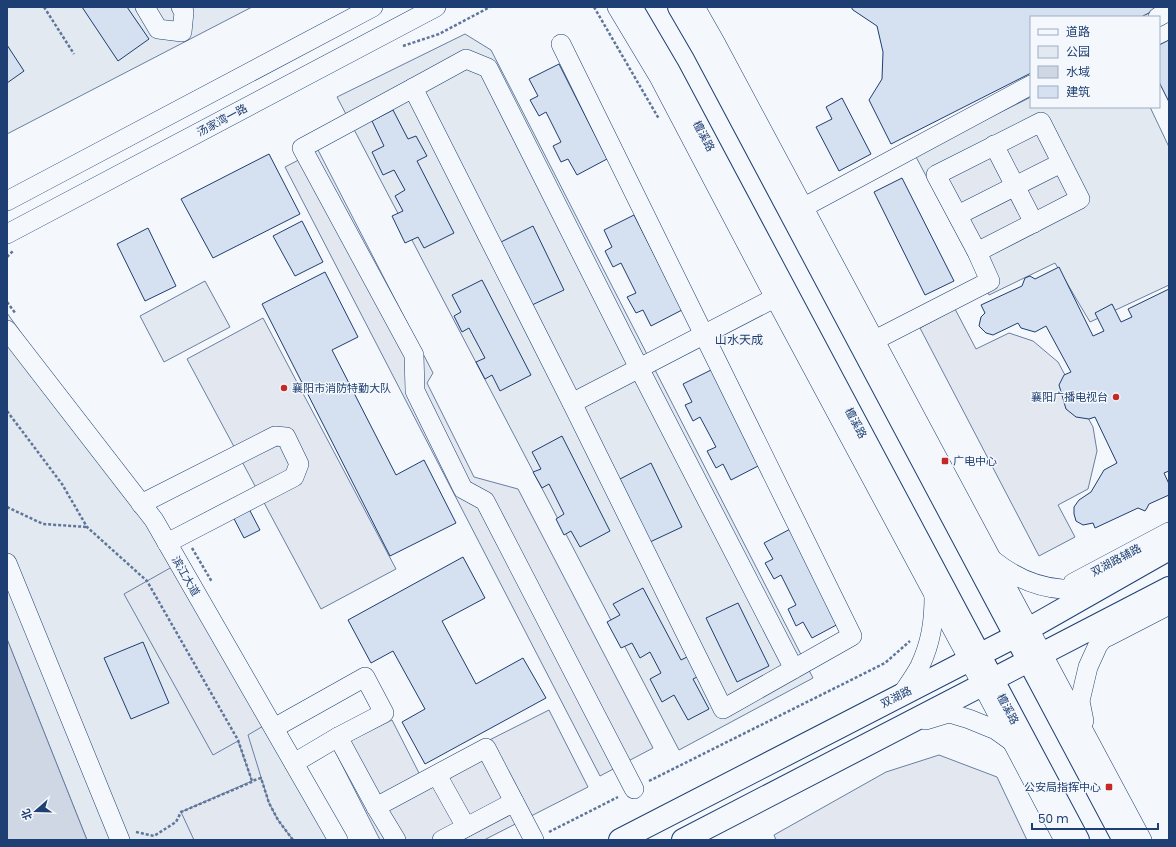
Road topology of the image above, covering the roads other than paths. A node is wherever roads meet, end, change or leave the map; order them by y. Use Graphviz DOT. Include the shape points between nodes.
graph roads {
  1 [pos="145,7"];
  2 [pos="181,7"];
  3 [pos="373,7"];
  4 [pos="436,7"];
  5 [pos="617,7"];
  6 [pos="631,7"];
  7 [pos="679,7"];
  8 [pos="695,7"];
  9 [pos="1169,11"];
  10 [pos="1160,16"];
  11 [pos="561,44"];
  12 [pos="1030,86"];
  13 [pos="413,88"];
  14 [pos="994,145"];
  15 [pos="1061,163"];
  16 [pos="1015,186"];
  17 [pos="7,201"];
  18 [pos="798,210"];
  19 [pos="958,216"];
  20 [pos="1034,223"];
  21 [pos="7,234"];
  22 [pos="977,252"];
  23 [pos="781,295"];
  24 [pos="7,330"];
  25 [pos="704,335"];
  26 [pos="875,340"];
  27 [pos="639,368"];
  28 [pos="572,403"];
  29 [pos="141,504"];
  30 [pos="1169,532"];
  31 [pos="167,543"];
  32 [pos="1169,549"];
  33 [pos="992,560"];
  34 [pos="7,563"];
  35 [pos="1108,583"];
  36 [pos="1169,588"];
  37 [pos="1063,589"];
  38 [pos="934,595"];
  39 [pos="1169,605"];
  40 [pos="1125,610"];
  41 [pos="1022,632"];
  42 [pos="1103,639"];
  43 [pos="974,657"];
  44 [pos="1036,657"];
  45 [pos="794,669"];
  46 [pos="987,682"];
  47 [pos="902,694"];
  48 [pos="274,728"];
  49 [pos="900,728"];
  50 [pos="338,738"];
  51 [pos="1088,738"];
  52 [pos="1011,741"];
  53 [pos="1032,754"];
  54 [pos="294,763"];
  55 [pos="437,775"];
  56 [pos="634,789"];
  57 [pos="514,802"];
  58 [pos="376,807"];
  59 [pos="466,827"];
  60 [pos="118,834"];
  61 [pos="338,840"];
  62 [pos="396,840"];
  63 [pos="442,840"];
  64 [pos="534,840"];
  65 [pos="620,840"];
  66 [pos="683,840"];
  67 [pos="1064,840"];
  68 [pos="1078,840"];
  69 [pos="1124,840"];
  70 [pos="1142,840"];
  1 -- 2 [label="street" via="158,29 182,32 184,12"];
  3 -- 17 [label="street"];
  4 -- 21 [label="street, 汤家湾一路"];
  5 -- 23 [label="street"];
  6 -- 23 [label="main road, 檀溪路" via="668,70"];
  7 -- 18 [label="main road"];
  8 -- 18 [label="street"];
  9 -- 10 [label="street"];
  11 -- 25 [label="street"];
  12 -- 18 [label="street"];
  13 -- 27 [label="street" via="466,59 488,68"];
  13 -- 28 [label="street"];
  13 -- 56 [label="street" via="302,148 414,355 416,391 463,489 485,501"];
  14 -- 15 [label="street" via="1041,122"];
  14 -- 16 [label="street"];
  14 -- 19 [label="street" via="936,175"];
  15 -- 16 [label="street"];
  15 -- 20 [label="street" via="1080,199"];
  16 -- 19 [label="street"];
  16 -- 20 [label="street"];
  18 -- 26 [label="street"];
  18 -- 41 [label="main road"];
  19 -- 22 [label="street"];
  20 -- 22 [label="street"];
  22 -- 26 [label="street" via="990,281"];
  23 -- 25 [label="street"];
  23 -- 38 [label="street"];
  23 -- 43 [label="main road, 檀溪路"];
  24 -- 29 [label="street, 滨江大道"];
  25 -- 27 [label="street"];
  25 -- 45 [label="street" via="852,636"];
  26 -- 33 [label="street"];
  27 -- 28 [label="street"];
  27 -- 45 [label="street"];
  28 -- 45 [label="street" via="723,709"];
  29 -- 31 [label="street, 滨江大道"];
  29 -- 31 [label="street" via="275,436 286,437 299,464 294,477"];
  30 -- 37 [label="street, 双湖路辅路"];
  31 -- 48 [label="street, 滨江大道"];
  32 -- 35 [label="main road, 双湖路"];
  33 -- 37 [label="street" via="1010,573 1038,585"];
  33 -- 41 [label="street"];
  34 -- 60 [label="street"];
  35 -- 37 [label="street"];
  35 -- 41 [label="main road, 双湖路"];
  36 -- 40 [label="main road"];
  38 -- 43 [label="street"];
  38 -- 47 [label="street" via="934,620 929,641 920,666"];
  39 -- 42 [label="street"];
  40 -- 42 [label="street"];
  40 -- 44 [label="main road"];
  41 -- 43 [label="main road, 双湖路"];
  41 -- 44 [label="main road"];
  42 -- 51 [label="street" via="1088,667 1080,701"];
  43 -- 46 [label="main road, 檀溪路"];
  43 -- 47 [label="main road, 双湖路"];
  44 -- 46 [label="main road"];
  44 -- 51 [label="street"];
  44 -- 69 [label="main road"];
  46 -- 49 [label="main road"];
  46 -- 52 [label="street"];
  46 -- 53 [label="main road, 檀溪路"];
  47 -- 65 [label="main road, 双湖路"];
  48 -- 50 [label="street" via="366,677 384,713"];
  48 -- 54 [label="street, 滨江大道"];
  49 -- 52 [label="street" via="949,713 996,730"];
  49 -- 66 [label="main road"];
  50 -- 54 [label="street"];
  50 -- 58 [label="street"];
  51 -- 70 [label="street"];
  52 -- 53 [label="street"];
  52 -- 67 [label="street"];
  53 -- 68 [label="main road, 檀溪路"];
  54 -- 61 [label="street, 滨江大道"];
  55 -- 57 [label="street" via="486,748"];
  55 -- 58 [label="street"];
  55 -- 59 [label="street"];
  57 -- 59 [label="street"];
  57 -- 64 [label="street"];
  58 -- 62 [label="street"];
  59 -- 63 [label="street"];
}
